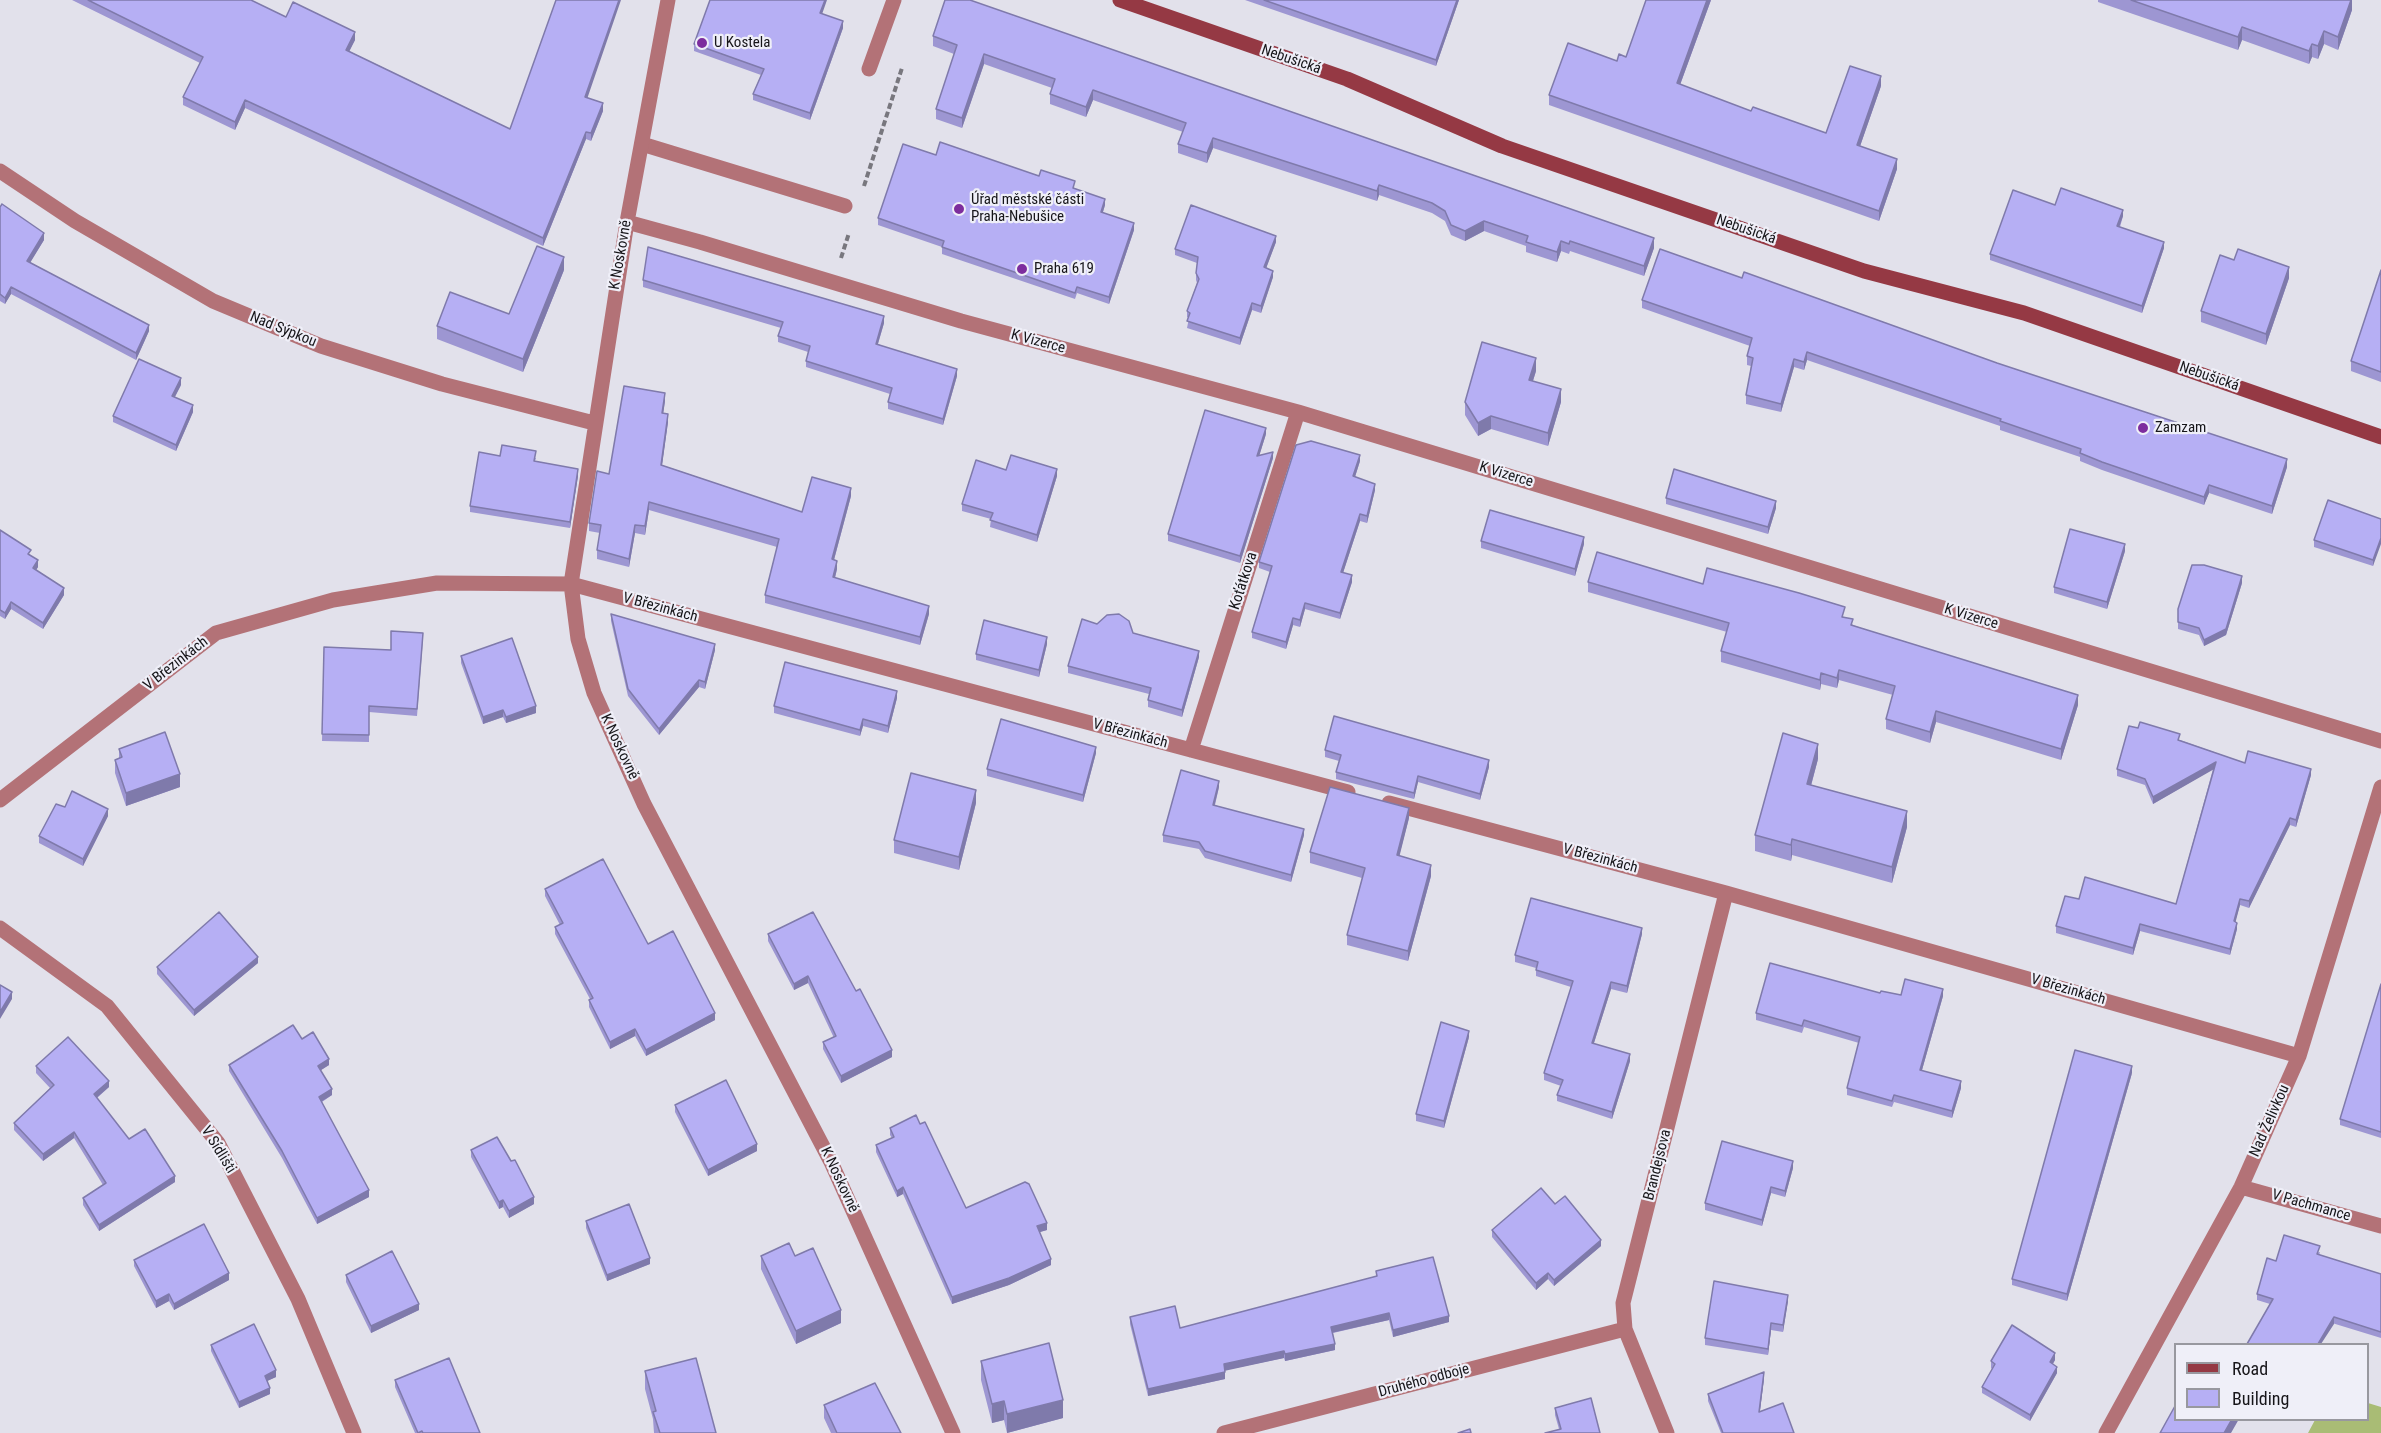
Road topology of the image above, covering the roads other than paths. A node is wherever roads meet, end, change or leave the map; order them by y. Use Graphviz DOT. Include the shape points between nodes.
graph roads {
  1 [pos="668,0"];
  2 [pos="894,0"];
  3 [pos="1119,0"];
  4 [pos="869,69"];
  5 [pos="642,144"];
  6 [pos="0,171"];
  7 [pos="845,206"];
  8 [pos="627,222"];
  9 [pos="1298,412"];
  10 [pos="594,423"];
  11 [pos="2381,437"];
  12 [pos="571,584"];
  13 [pos="2381,741"];
  14 [pos="1191,750"];
  15 [pos="2381,786"];
  16 [pos="0,800"];
  17 [pos="1726,893"];
  18 [pos="0,928"];
  19 [pos="2299,1056"];
  20 [pos="2241,1187"];
  21 [pos="2381,1226"];
  22 [pos="1625,1329"];
  23 [pos="354,1433"];
  24 [pos="953,1433"];
  25 [pos="1224,1433"];
  26 [pos="1667,1433"];
  27 [pos="2106,1433"];
  1 -- 5 [label="street, K Noskovně"];
  2 -- 4 [label="street"];
  3 -- 11 [label="street, Nebušická" via="1347,79 1502,146 1864,271 2024,313"];
  5 -- 7 [label="street"];
  5 -- 8 [label="street, K Noskovně"];
  6 -- 10 [label="street, Nad Sýpkou" via="75,221 213,301 343,353 442,384"];
  8 -- 9 [label="street, K Vizerce" via="961,321"];
  8 -- 10 [label="street, K Noskovně"];
  9 -- 13 [label="street, K Vizerce"];
  9 -- 14 [label="street, Koťátkova"];
  10 -- 12 [label="street, K Noskovně"];
  12 -- 14 [label="street, V Březinkách"];
  12 -- 16 [label="street, V Březinkách" via="437,583 333,600 216,633"];
  12 -- 24 [label="street, K Noskovně" via="578,639 594,693 644,804 831,1162"];
  14 -- 17 [label="street, V Březinkách"];
  15 -- 19 [label="street, Nad Želivkou"];
  17 -- 19 [label="street, V Březinkách"];
  17 -- 22 [label="street, Brandejsova" via="1623,1303"];
  18 -- 23 [label="street, V Sídlišti" via="107,1006 218,1143 298,1299"];
  19 -- 20 [label="street, Nad Želivkou"];
  20 -- 21 [label="street, V Pachmance"];
  20 -- 27 [label="street, Nad Želivkou"];
  22 -- 25 [label="street, Druhého odboje"];
  22 -- 26 [label="street, Brandejsova"];
}
